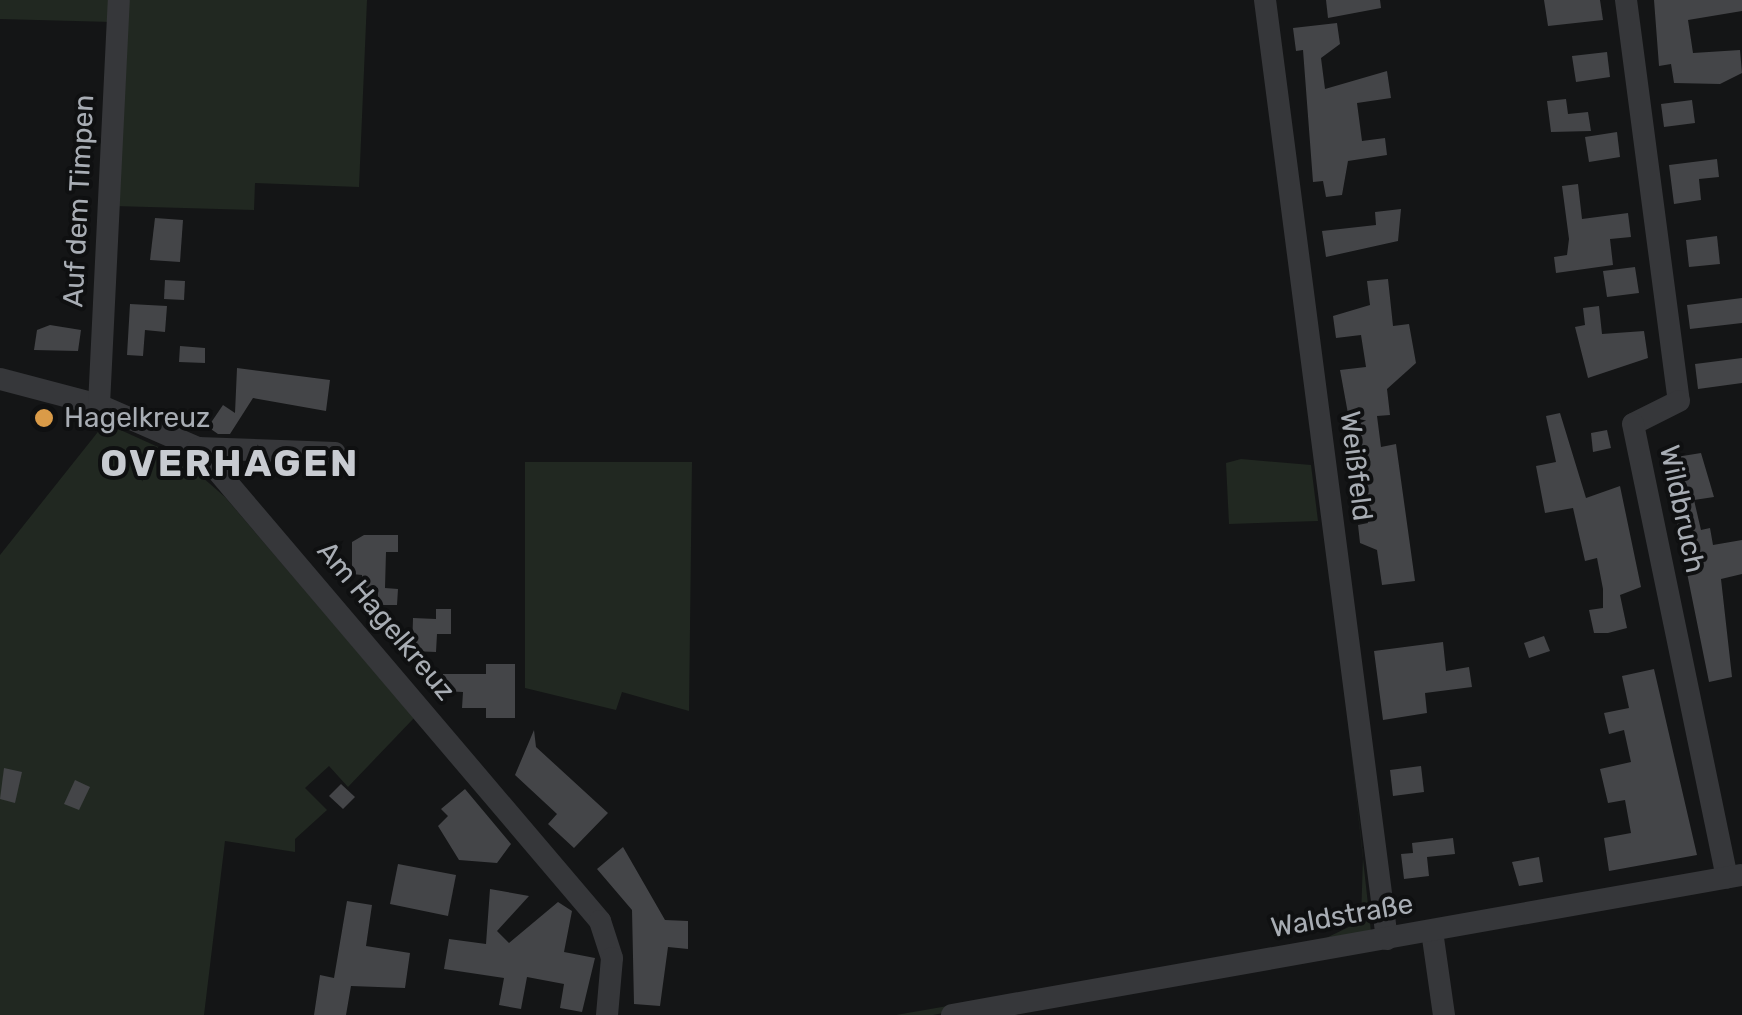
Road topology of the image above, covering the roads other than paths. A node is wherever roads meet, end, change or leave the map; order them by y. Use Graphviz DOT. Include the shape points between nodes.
graph roads {
  1 [pos="119,0"];
  2 [pos="1264,0"];
  3 [pos="1626,0"];
  4 [pos="0,379"];
  5 [pos="99,405"];
  6 [pos="198,448"];
  7 [pos="335,453"];
  8 [pos="1735,876"];
  9 [pos="1432,931"];
  10 [pos="1387,939"];
  11 [pos="608,1015"];
  12 [pos="952,1015"];
  13 [pos="1444,1015"];
  1 -- 5 [label="street, Auf dem Timpen"];
  2 -- 10 [label="street, Weißfeld"];
  3 -- 8 [label="street, Wildbruch" via="1680,401 1634,424"];
  4 -- 5 [label="street, Am Hagelkreuz"];
  5 -- 6 [label="street, Am Hagelkreuz"];
  6 -- 7 [label="street"];
  6 -- 11 [label="street, Am Hagelkreuz" via="600,921 612,958"];
  8 -- 9 [label="street, Waldstraße"];
  9 -- 10 [label="street, Waldstraße"];
  9 -- 13 [label="street"];
  10 -- 12 [label="street, Waldstraße"];
}
